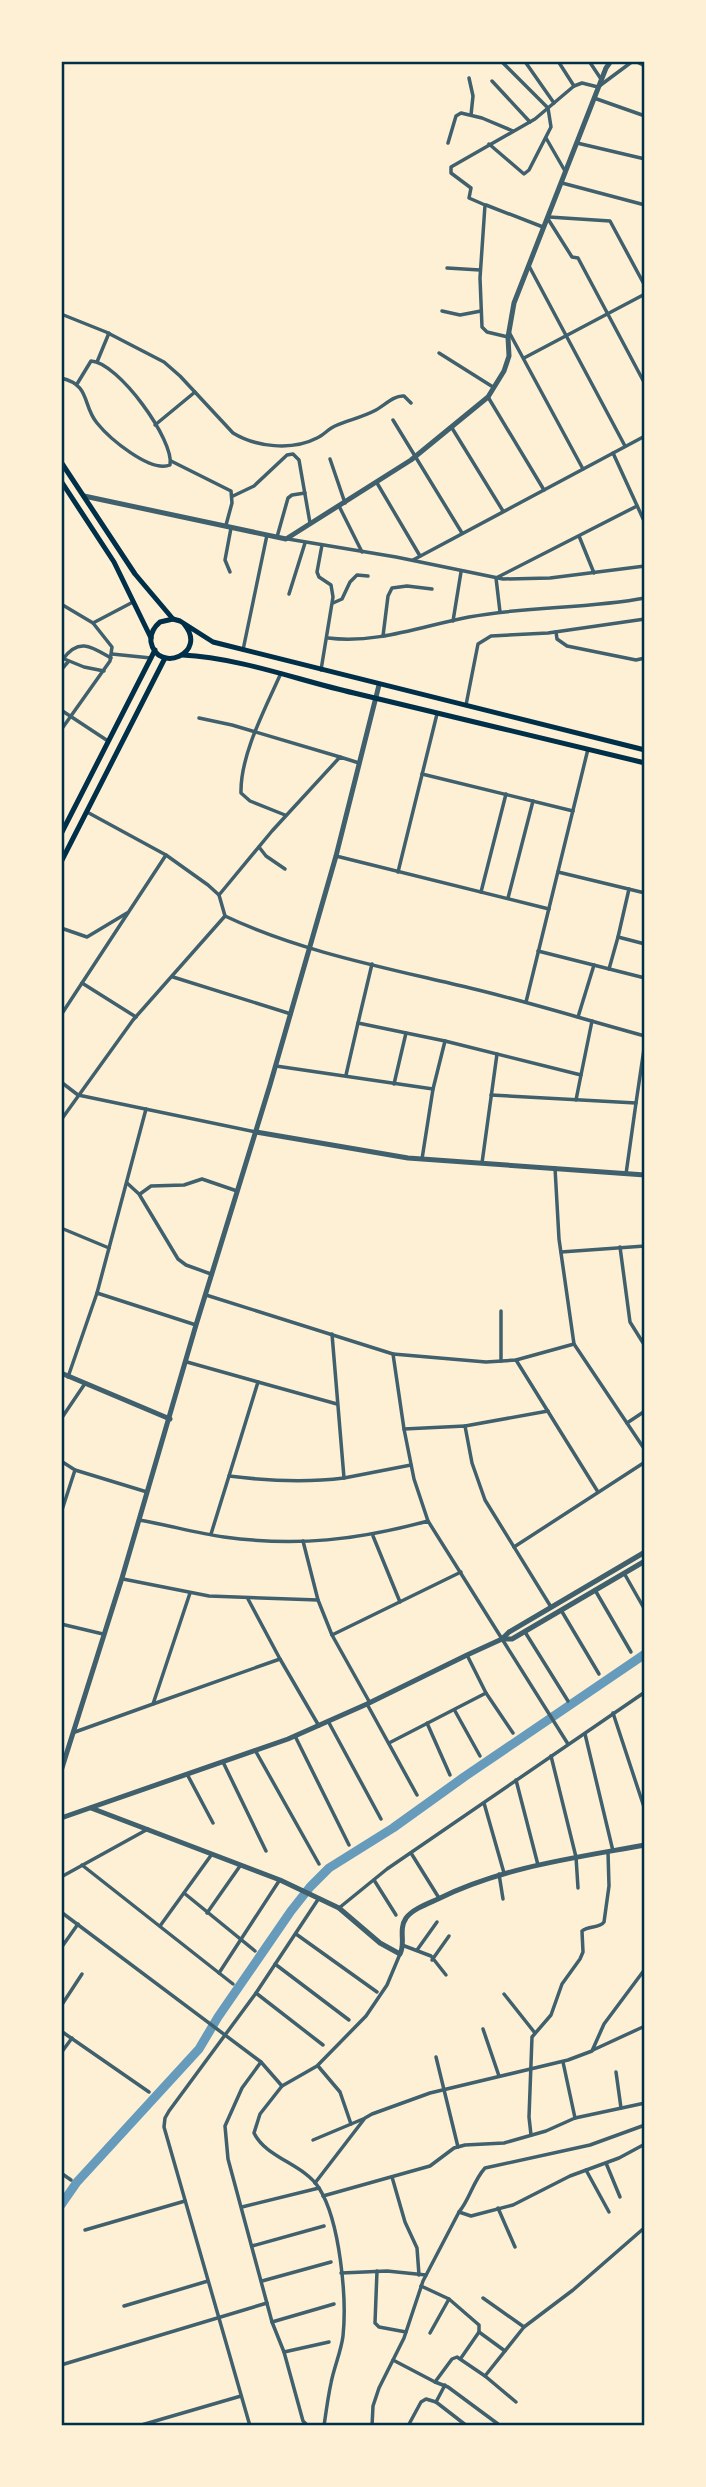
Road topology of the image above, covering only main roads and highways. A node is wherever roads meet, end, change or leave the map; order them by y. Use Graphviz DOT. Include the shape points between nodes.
graph roads {
  1 [pos="61,462"];
  2 [pos="61,481"];
  3 [pos="173,619"];
  4 [pos="184,624"];
  5 [pos="151,638"];
  6 [pos="155,650"];
  7 [pos="182,655"];
  8 [pos="165,657"];
  9 [pos="645,750"];
  10 [pos="645,763"];
  11 [pos="63,824"];
  12 [pos="61,834"];
  13 [pos="61,862"];
  1 -- 3 [label="main road" via="135,574"];
  2 -- 5 [label="main road" via="114,562"];
  3 -- 4 [label="main road"];
  3 -- 5 [label="main road" via="160,622"];
  4 -- 7 [label="main road" via="191,640"];
  4 -- 9 [label="main road" via="213,642"];
  5 -- 6 [label="main road"];
  6 -- 8 [label="main road"];
  6 -- 11 [label="main road"];
  7 -- 8 [label="main road"];
  7 -- 10 [label="main road" via="281,673"];
  8 -- 13 [label="main road"];
  11 -- 12 [label="main road"];
}
